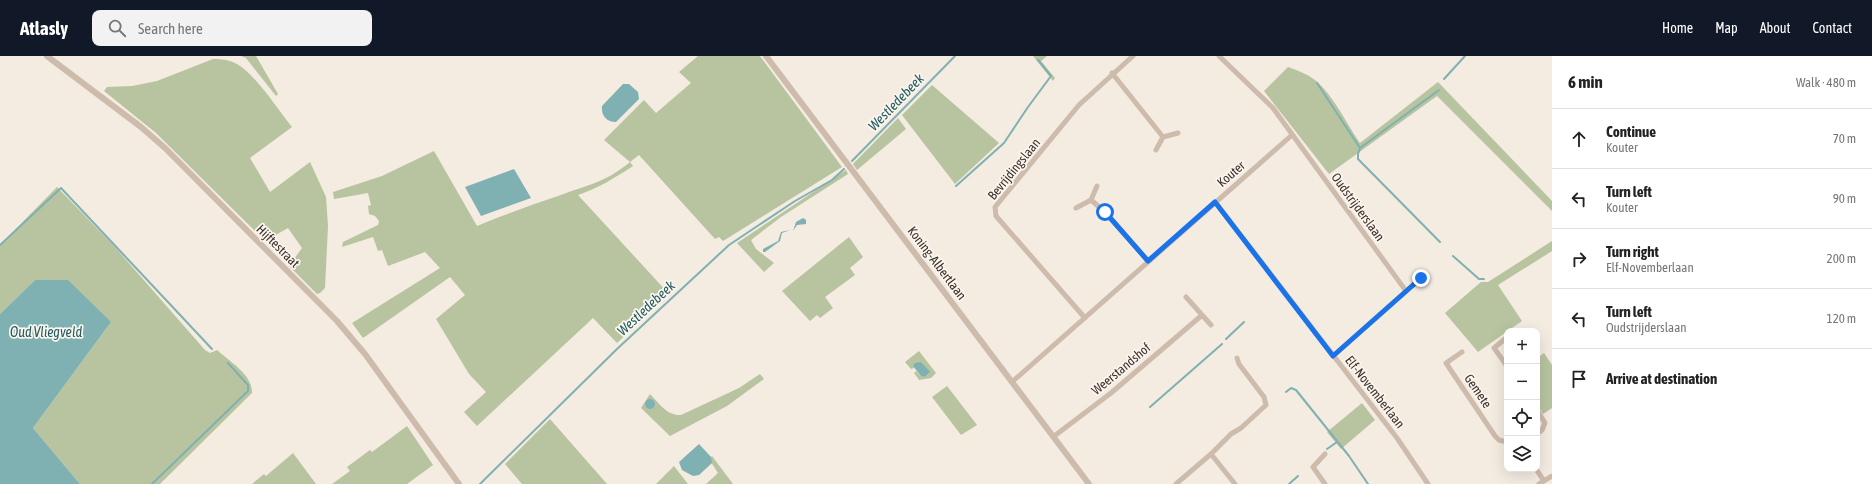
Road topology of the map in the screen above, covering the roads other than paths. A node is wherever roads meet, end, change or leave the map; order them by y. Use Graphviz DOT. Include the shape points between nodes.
graph roads {
  1 [pos="47,56"];
  2 [pos="766,56"];
  3 [pos="1133,56"];
  4 [pos="1219,56"];
  5 [pos="1112,73"];
  6 [pos="1178,133"];
  7 [pos="1292,135"];
  8 [pos="1163,138"];
  9 [pos="1156,150"];
  10 [pos="1097,186"];
  11 [pos="1091,200"];
  12 [pos="1215,202"];
  13 [pos="1076,208"];
  14 [pos="1148,261"];
  15 [pos="1421,278"];
  16 [pos="1406,291"];
  17 [pos="1186,296"];
  18 [pos="1202,316"];
  19 [pos="1085,318"];
  20 [pos="1211,325"];
  21 [pos="1504,340"];
  22 [pos="1462,352"];
  23 [pos="1333,356"];
  24 [pos="1237,358"];
  25 [pos="1504,362"];
  26 [pos="1012,382"];
  27 [pos="1540,415"];
  28 [pos="1540,432"];
  29 [pos="1053,437"];
  30 [pos="1504,441"];
  31 [pos="1211,454"];
  32 [pos="1325,454"];
  33 [pos="1538,472"];
  34 [pos="1552,476"];
  35 [pos="1544,481"];
  36 [pos="459,484"];
  37 [pos="1089,484"];
  38 [pos="1176,484"];
  39 [pos="1235,484"];
  40 [pos="1325,484"];
  41 [pos="1428,484"];
  42 [pos="1539,484"];
  1 -- 36 [label="street, Hijftestraat" via="165,148 337,321"];
  2 -- 26 [label="street, Koning-Albertlaan"];
  3 -- 5 [label="street, Bevrijdingslaan"];
  4 -- 7 [label="street" via="1273,108"];
  5 -- 8 [label="street"];
  5 -- 19 [label="street, Bevrijdingslaan" via="1079,105 995,207 996,216"];
  6 -- 8 [label="street"];
  7 -- 12 [label="street, Kouter"];
  7 -- 16 [label="street, Oudstrijderslaan"];
  8 -- 9 [label="street"];
  10 -- 11 [label="street"];
  11 -- 13 [label="street"];
  11 -- 14 [label="street" via="1105,212"];
  12 -- 14 [label="street, Kouter"];
  12 -- 23 [label="street, Elf-Novemberlaan"];
  14 -- 19 [label="street, Kouter"];
  15 -- 16 [label="street"];
  16 -- 23 [label="street"];
  17 -- 18 [label="street"];
  18 -- 20 [label="street"];
  18 -- 29 [label="street, Weerstandshof" via="1111,393"];
  19 -- 26 [label="street, Kouter"];
  21 -- 25 [label="street" via="1494,348"];
  22 -- 30 [label="street, Gemete" via="1446,364 1495,436"];
  23 -- 41 [label="street, Elf-Novemberlaan" via="1397,438"];
  24 -- 31 [label="street" via="1238,364 1264,397 1266,405"];
  26 -- 29 [label="street, Koning-Albertlaan"];
  27 -- 28 [label="street" via="1545,423"];
  29 -- 37 [label="street, Koning-Albertlaan"];
  31 -- 38 [label="street"];
  31 -- 39 [label="street"];
  32 -- 40 [label="street" via="1313,467"];
  33 -- 35 [label="street"];
  34 -- 35 [label="street"];
  35 -- 42 [label="street"];
}
